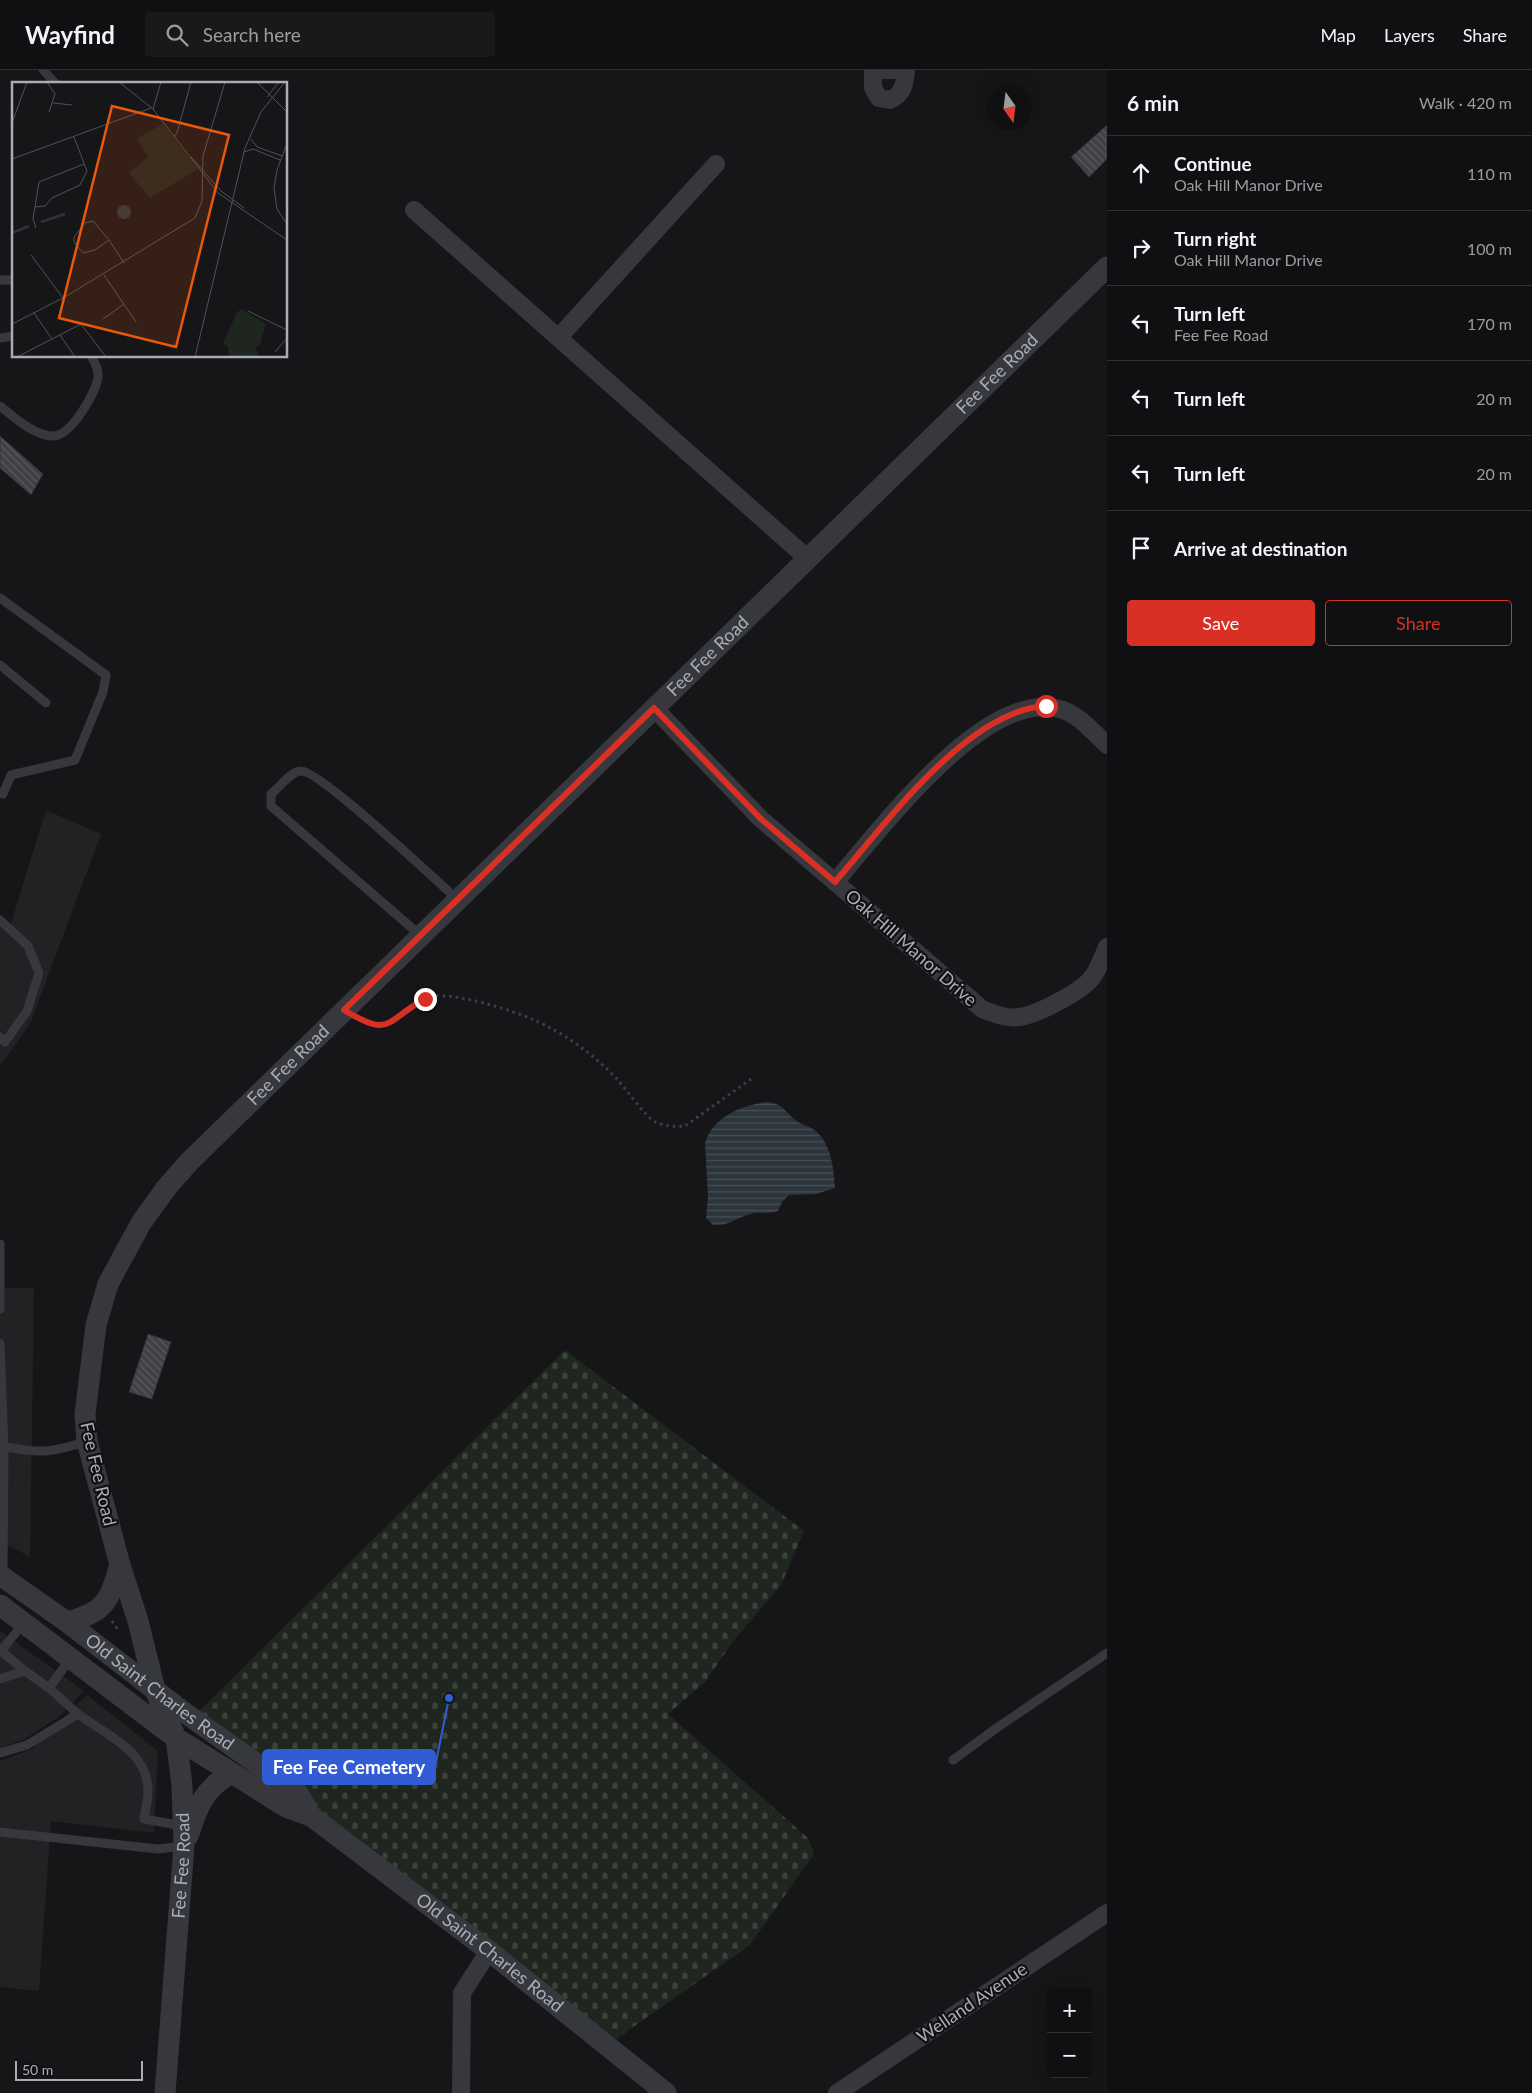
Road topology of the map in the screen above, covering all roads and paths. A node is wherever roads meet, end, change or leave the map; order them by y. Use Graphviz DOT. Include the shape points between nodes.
graph roads {
  1 [pos="43,70"];
  2 [pos="884,70"];
  3 [pos="906,70"];
  4 [pos="54,82"];
  5 [pos="716,164"];
  6 [pos="414,210"];
  7 [pos="1107,267"];
  8 [pos="559,337"];
  9 [pos="92,358"];
  10 [pos="0,406"];
  11 [pos="808,558"];
  12 [pos="0,598"];
  13 [pos="0,665"];
  14 [pos="46,704"];
  15 [pos="654,708"];
  16 [pos="1107,745"];
  17 [pos="0,793"];
  18 [pos="835,882"];
  19 [pos="458,900"];
  20 [pos="0,920"];
  21 [pos="420,935"];
  22 [pos="1107,947"];
  23 [pos="344,1010"];
  24 [pos="2,1043"];
  25 [pos="751,1079"];
  26 [pos="0,1244"];
  27 [pos="0,1263"];
  28 [pos="0,1309"];
  29 [pos="0,1343"];
  30 [pos="87,1441"];
  31 [pos="2,1446"];
  32 [pos="2,1519"];
  33 [pos="120,1565"];
  34 [pos="1,1576"];
  35 [pos="40,1604"];
  36 [pos="0,1605"];
  37 [pos="107,1614"];
  38 [pos="67,1622"];
  39 [pos="24,1623"];
  40 [pos="124,1625"];
  41 [pos="0,1651"];
  42 [pos="1107,1653"];
  43 [pos="70,1659"];
  44 [pos="25,1671"];
  45 [pos="0,1680"];
  46 [pos="49,1688"];
  47 [pos="156,1690"];
  48 [pos="78,1714"];
  49 [pos="176,1738"];
  50 [pos="0,1753"];
  51 [pos="953,1760"];
  52 [pos="231,1773"];
  53 [pos="311,1816"];
  54 [pos="0,1832"];
  55 [pos="184,1836"];
  56 [pos="1107,1912"];
  57 [pos="489,1951"];
  58 [pos="165,2093"];
  59 [pos="461,2093"];
  60 [pos="666,2093"];
  61 [pos="837,2093"];
  1 -- 4 [label="lane"];
  2 -- 3 [label="street" via="874,88 879,98 890,100 899,96 906,82"];
  5 -- 8 [label="street"];
  6 -- 8 [label="street"];
  7 -- 11 [label="street, Fee Fee Road"];
  8 -- 11 [label="street"];
  9 -- 10 [label="lane" via="98,377 75,423 66,432 53,436 26,427"];
  11 -- 15 [label="street, Fee Fee Road"];
  12 -- 17 [label="lane" via="106,675 103,692 75,760 11,775 3,794"];
  13 -- 14 [label="lane"];
  15 -- 18 [label="street, Oak Hill Manor Drive" via="761,819"];
  15 -- 19 [label="street, Fee Fee Road"];
  16 -- 18 [label="street, Oak Hill Manor Drive" via="1079,719 1063,710 1046,706 1030,707 991,724 943,759"];
  18 -- 22 [label="street, Oak Hill Manor Drive" via="982,1009 1000,1016 1019,1018 1039,1012 1080,988 1093,977"];
  19 -- 21 [label="street, Fee Fee Road"];
  19 -- 21 [label="lane" via="337,793 309,773 303,770 296,772 272,794 271,806"];
  20 -- 24 [label="lane" via="28,946 39,972 28,1011"];
  21 -- 23 [label="street, Fee Fee Road"];
  23 -- 25 [label="path" via="363,1021 381,1026 393,1023 417,1003 435,996 474,1001 526,1016 581,1046 617,1079 655,1122 675,1127 685,1126"];
  23 -- 30 [label="street, Fee Fee Road" via="189,1162 140,1222 116,1266 96,1326 85,1414"];
  26 -- 27 [label="lane"];
  27 -- 28 [label="lane"];
  29 -- 31 [label="lane"];
  30 -- 31 [label="lane" via="59,1451 37,1453"];
  30 -- 33 [label="street, Fee Fee Road"];
  31 -- 32 [label="lane"];
  32 -- 34 [label="lane"];
  33 -- 38 [label="street" via="107,1602 91,1615"];
  33 -- 47 [label="street, Fee Fee Road"];
  34 -- 35 [label="street, Old Saint Charles Road"];
  35 -- 38 [label="street, Old Saint Charles Road"];
  35 -- 39 [label="street"];
  36 -- 39 [label="street, Old Saint Charles Road"];
  37 -- 40 [label="path" via="116,1628"];
  38 -- 47 [label="street, Old Saint Charles Road"];
  39 -- 41 [label="lane"];
  39 -- 43 [label="street, Old Saint Charles Road"];
  41 -- 44 [label="lane"];
  42 -- 51 [label="lane"];
  43 -- 46 [label="lane"];
  43 -- 49 [label="street, Old Saint Charles Road"];
  44 -- 45 [label="lane"];
  44 -- 46 [label="lane"];
  46 -- 48 [label="lane"];
  47 -- 49 [label="street, Fee Fee Road"];
  47 -- 53 [label="street, Old Saint Charles Road" via="298,1793"];
  48 -- 50 [label="lane" via="26,1745"];
  48 -- 55 [label="lane" via="129,1749 140,1761 148,1792 144,1819"];
  49 -- 52 [label="street, Old Saint Charles Road"];
  49 -- 55 [label="street, Fee Fee Road"];
  52 -- 53 [label="street, Old Saint Charles Road" via="286,1807"];
  52 -- 55 [label="street" via="214,1784"];
  53 -- 57 [label="street, Old Saint Charles Road"];
  54 -- 55 [label="lane" via="158,1850"];
  55 -- 58 [label="street, Fee Fee Road"];
  56 -- 61 [label="street, Welland Avenue"];
  57 -- 59 [label="street" via="462,1993"];
  57 -- 60 [label="street, Old Saint Charles Road"];
}
